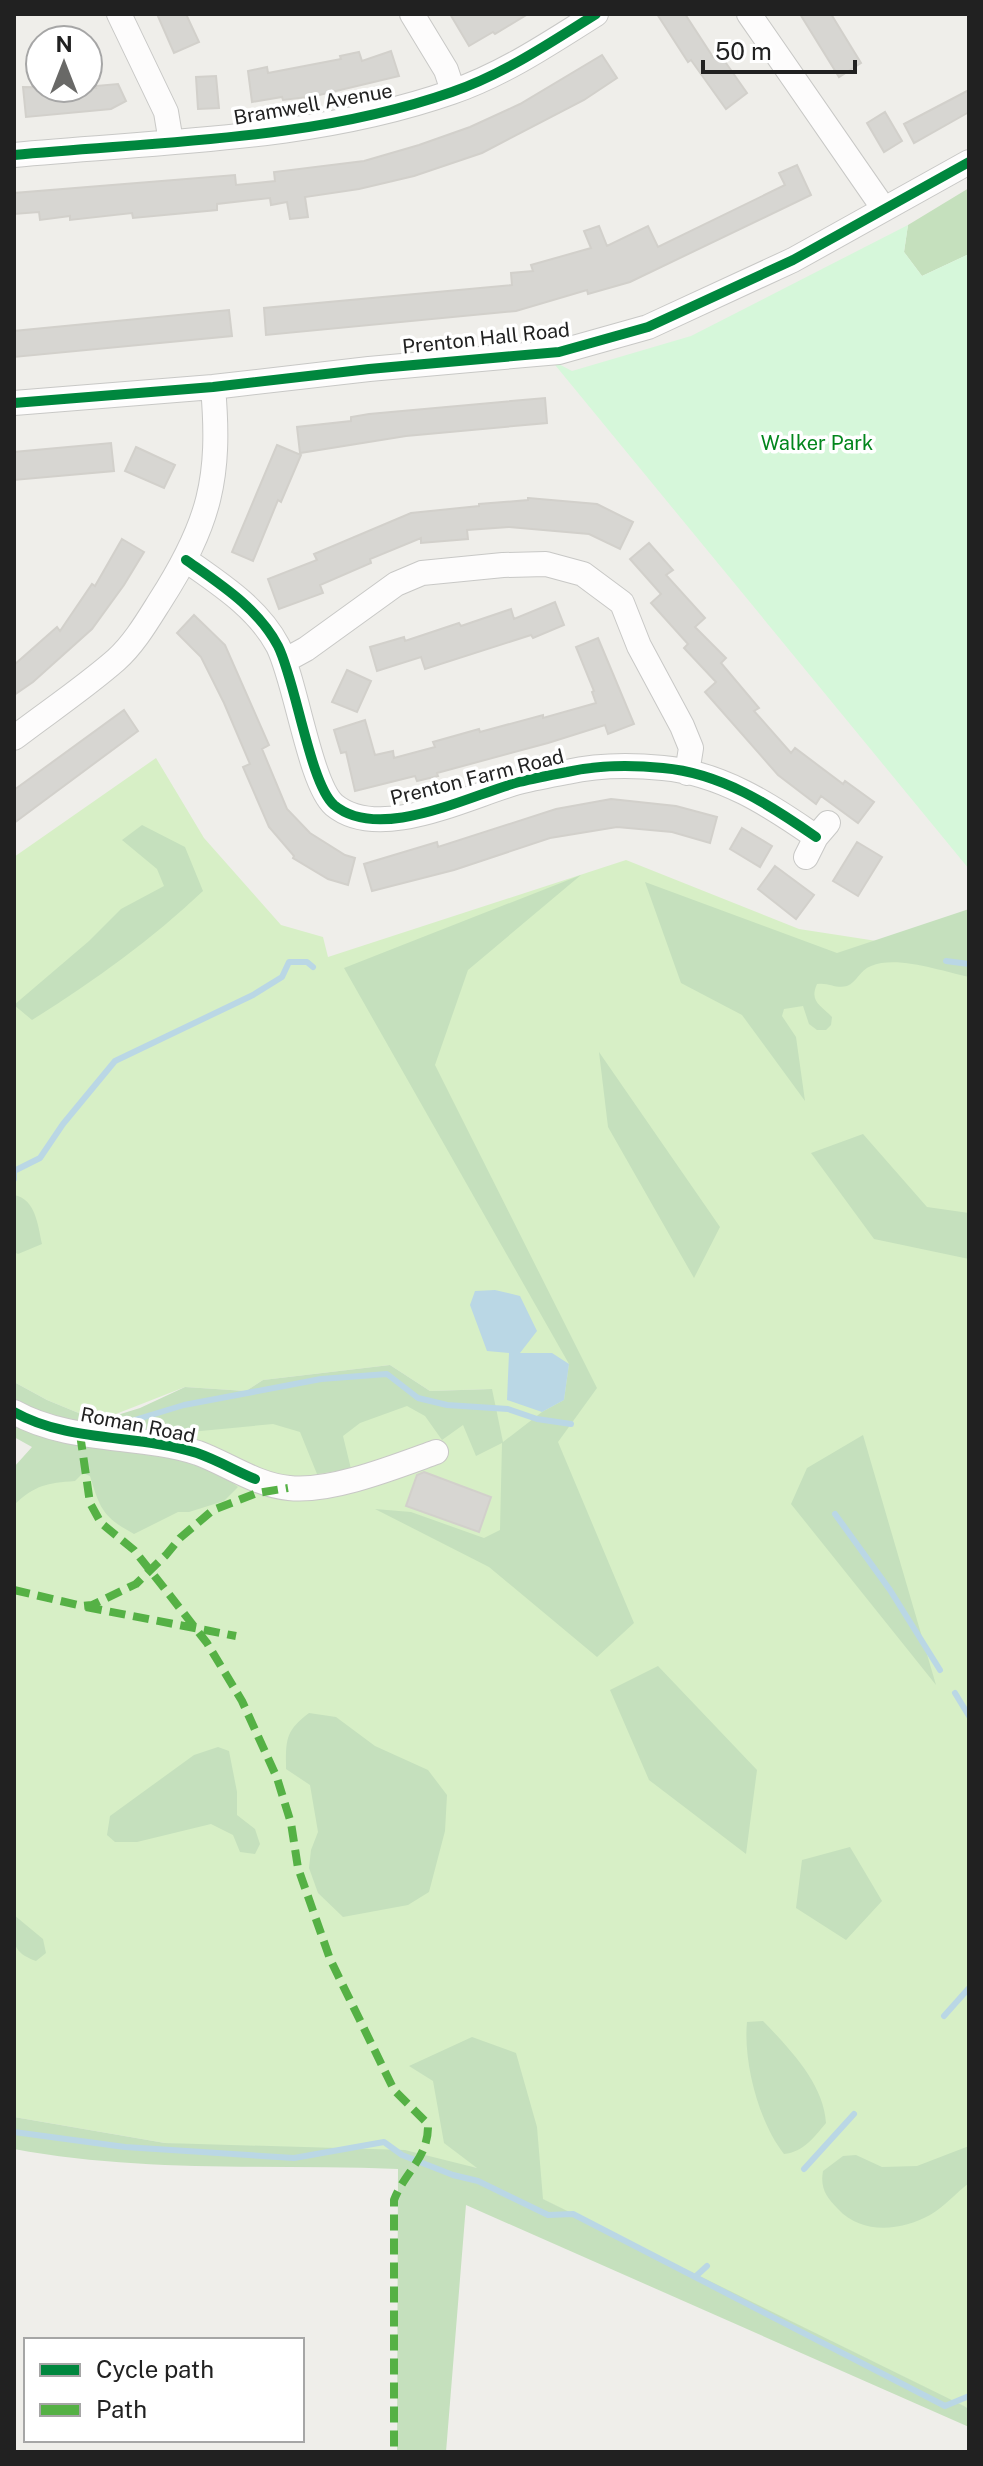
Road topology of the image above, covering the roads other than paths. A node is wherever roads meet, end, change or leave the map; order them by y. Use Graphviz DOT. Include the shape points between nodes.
graph roads {
  1 [pos="119,14"];
  2 [pos="412,14"];
  3 [pos="596,14"];
  4 [pos="749,14"];
  5 [pos="453,91"];
  6 [pos="171,142"];
  7 [pos="14,155"];
  8 [pos="969,162"];
  9 [pos="884,209"];
  10 [pos="213,387"];
  11 [pos="14,403"];
  12 [pos="186,560"];
  13 [pos="284,661"];
  14 [pos="14,738"];
  15 [pos="687,773"];
  16 [pos="817,839"];
  17 [pos="14,1412"];
  18 [pos="436,1452"];
  1 -- 6 [label="street" via="166,112"];
  2 -- 5 [label="street"];
  3 -- 5 [label="street, Bramwell Avenue" via="518,62"];
  4 -- 9 [label="street"];
  5 -- 6 [label="street, Bramwell Avenue" via="376,115"];
  6 -- 7 [label="street, Bramwell Avenue"];
  8 -- 9 [label="street, Prenton Hall Road"];
  9 -- 10 [label="street, Prenton Hall Road" via="793,260 648,327 559,352"];
  10 -- 11 [label="street, Prenton Hall Road"];
  10 -- 12 [label="street" via="216,467"];
  12 -- 13 [label="street, Prenton Farm Road" via="259,618"];
  12 -- 14 [label="street" via="119,658"];
  13 -- 15 [label="street, Prenton Farm Road" via="320,783 333,804 357,816 418,815 571,771 622,767"];
  13 -- 15 [label="street" via="396,584 422,573 503,565 558,567 583,574 622,603 691,748"];
  15 -- 16 [label="street, Prenton Farm Road" via="769,804"];
  17 -- 18 [label="street, Roman Road" via="80,1434 197,1453 288,1488 319,1487"];
}
